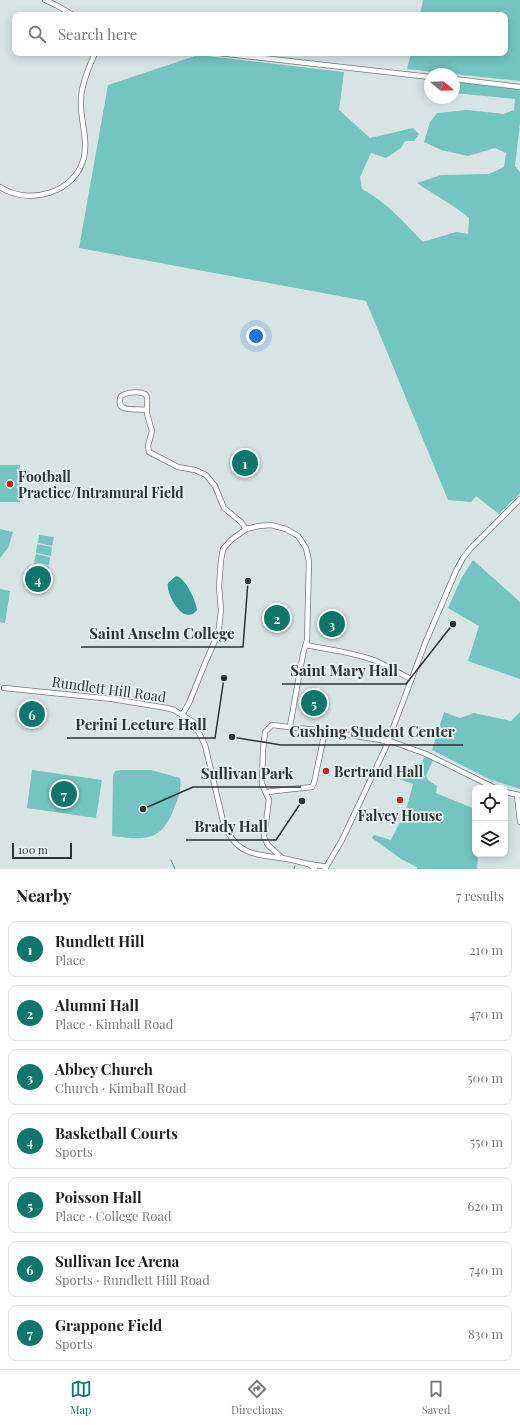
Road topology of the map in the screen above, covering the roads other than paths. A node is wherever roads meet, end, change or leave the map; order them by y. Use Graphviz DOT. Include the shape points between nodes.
graph roads {
  1 [pos="44,0"];
  2 [pos="68,12"];
  3 [pos="94,56"];
  4 [pos="245,56"];
  5 [pos="424,76"];
  6 [pos="460,80"];
  7 [pos="520,87"];
  8 [pos="0,187"];
  9 [pos="147,410"];
  10 [pos="520,499"];
  11 [pos="246,529"];
  12 [pos="306,645"];
  13 [pos="411,680"];
  14 [pos="4,688"];
  15 [pos="182,715"];
  16 [pos="290,726"];
  17 [pos="325,731"];
  18 [pos="388,741"];
  19 [pos="489,785"];
  20 [pos="266,792"];
  21 [pos="508,793"];
  22 [pos="519,795"];
  23 [pos="520,822"];
  24 [pos="282,858"];
  25 [pos="309,864"];
  26 [pos="325,868"];
  27 [pos="315,869"];
  1 -- 2 [label="street"];
  3 -- 8 [label="street" via="82,91 81,113 85,150 75,176 60,187 35,196 20,196"];
  4 -- 5 [label="street"];
  6 -- 7 [label="street"];
  9 -- 9 [label="street" via="147,397 144,393 126,393 121,396 123,408"];
  9 -- 11 [label="street" via="152,431 148,447 150,452 178,467 206,475 215,486 224,508"];
  10 -- 13 [label="street" via="471,548 459,564"];
  11 -- 12 [label="street" via="267,525 282,527 298,536 306,548 309,561"];
  11 -- 15 [label="street" via="231,540 222,552 219,628"];
  12 -- 13 [label="street" via="373,660"];
  12 -- 16 [label="street"];
  13 -- 18 [label="street"];
  14 -- 15 [label="street, Rundlett Hill Road" via="94,696 174,710"];
  15 -- 24 [label="street, Rundlett Hill Road" via="196,727 205,745 224,825 230,836 252,854"];
  16 -- 17 [label="street"];
  16 -- 20 [label="street" via="272,725 265,732 262,786"];
  17 -- 18 [label="street"];
  17 -- 20 [label="street" via="312,787"];
  18 -- 19 [label="street" via="426,754"];
  18 -- 26 [label="street"];
  20 -- 24 [label="street" via="269,801 264,839"];
  21 -- 22 [label="street"];
  22 -- 23 [label="street"];
  24 -- 25 [label="street, Rundlett Hill Road"];
  25 -- 26 [label="street, Rundlett Hill Road"];
  25 -- 27 [label="street, Rundlett Hill Road"];
}
